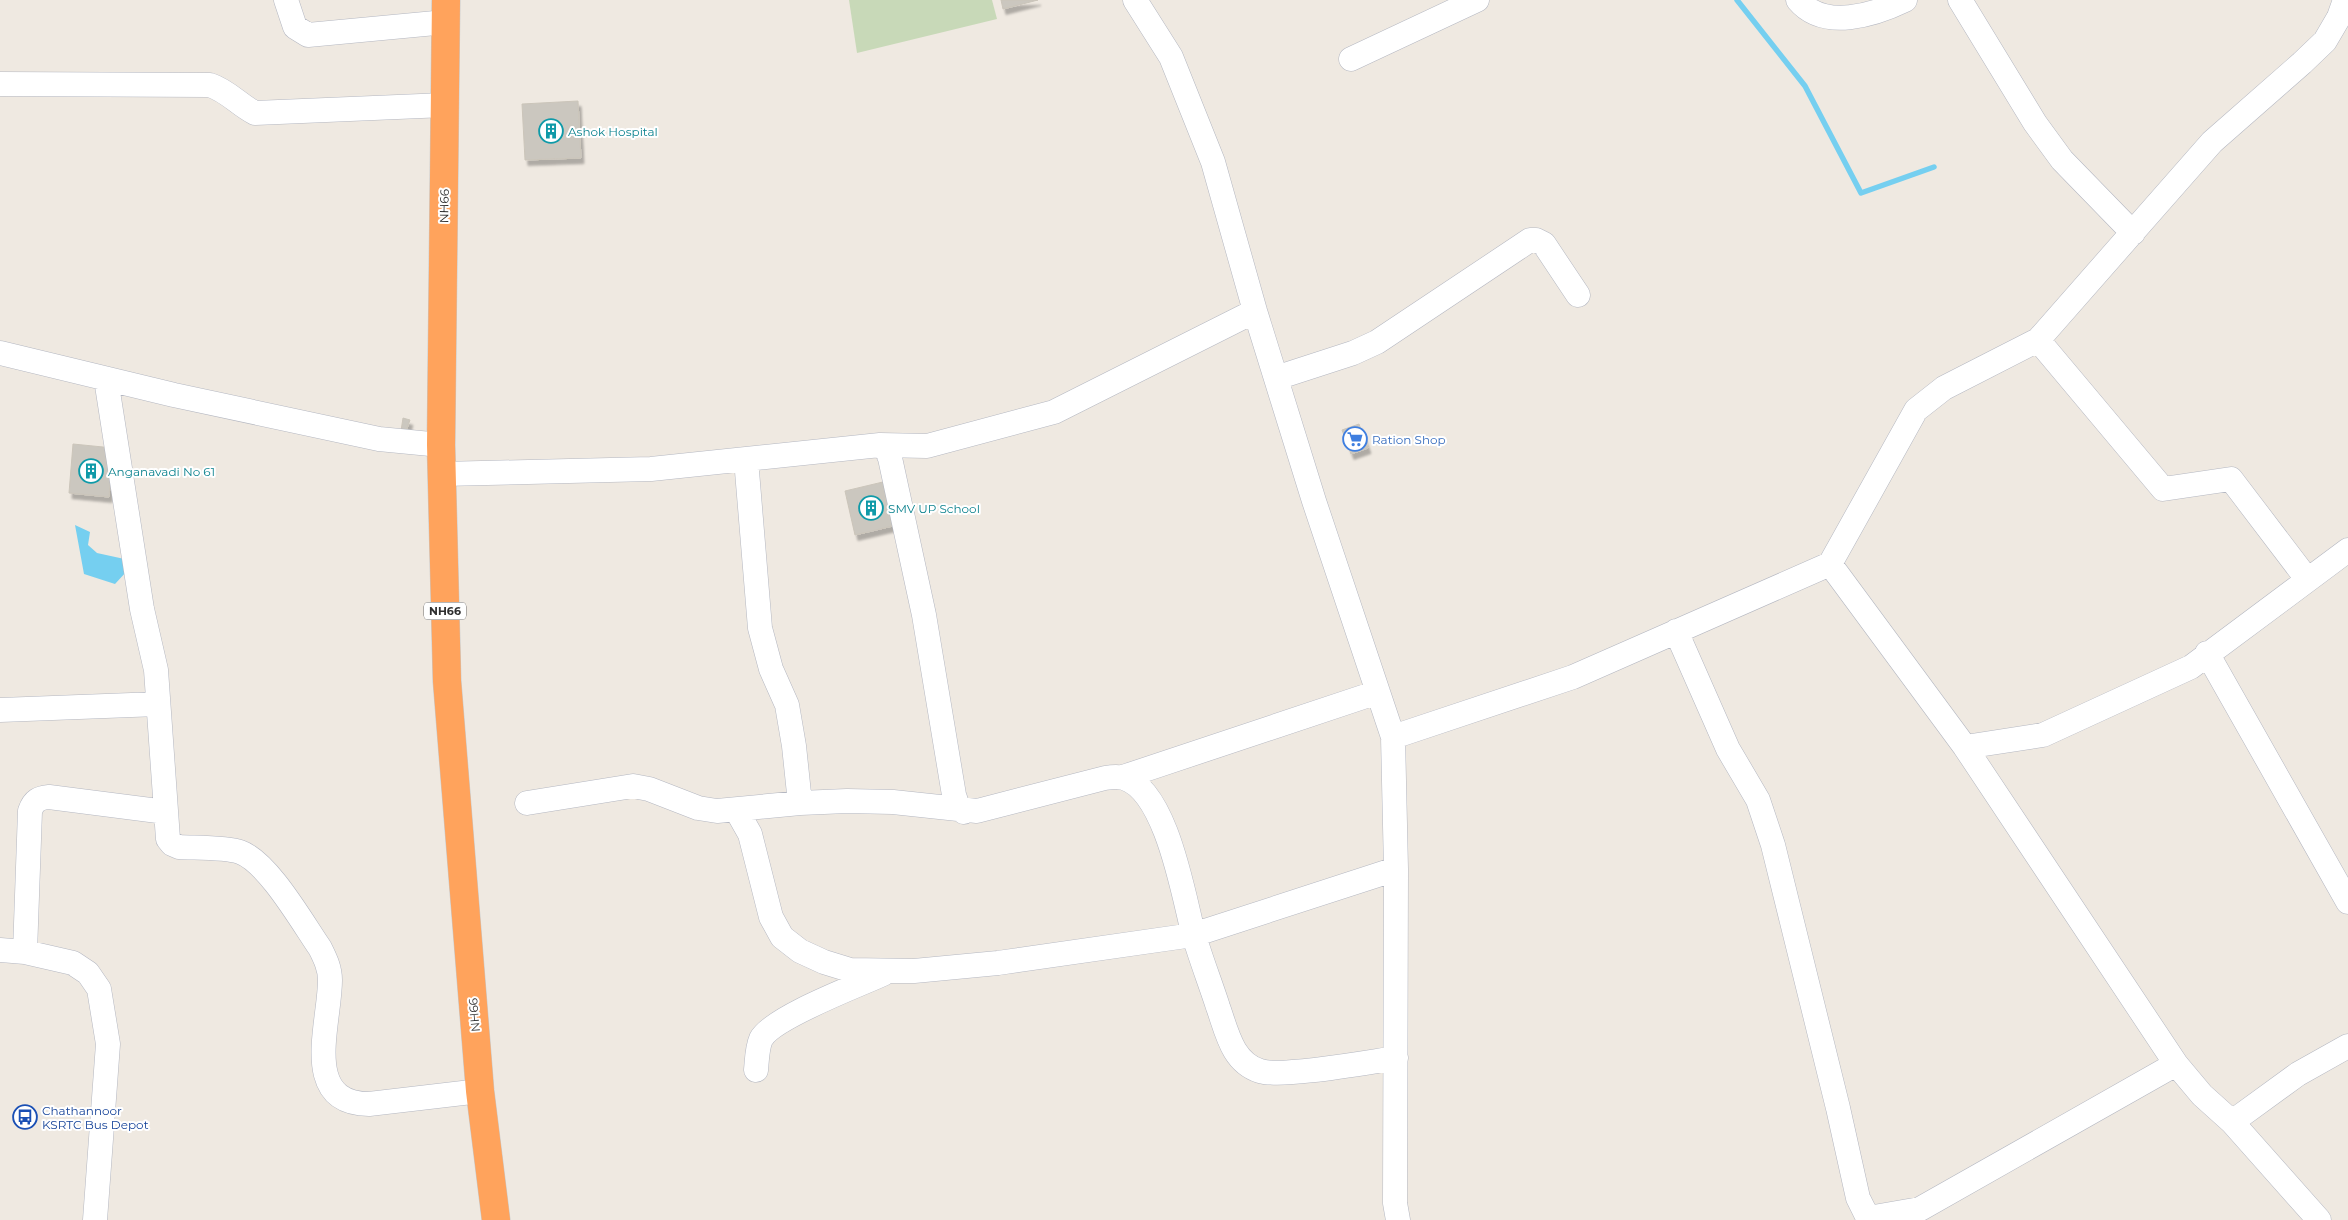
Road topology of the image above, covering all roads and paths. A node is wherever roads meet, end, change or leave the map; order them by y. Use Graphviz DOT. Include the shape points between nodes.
graph roads {
  1 [pos="286,0"];
  2 [pos="1135,0"];
  3 [pos="1477,0"];
  4 [pos="1798,0"];
  5 [pos="1905,0"];
  6 [pos="1960,0"];
  7 [pos="2345,0"];
  8 [pos="446,11"];
  9 [pos="1351,59"];
  10 [pos="0,84"];
  11 [pos="445,105"];
  12 [pos="2133,232"];
  13 [pos="1578,295"];
  14 [pos="1254,311"];
  15 [pos="2038,340"];
  16 [pos="0,352"];
  17 [pos="1276,378"];
  18 [pos="106,379"];
  19 [pos="441,445"];
  20 [pos="880,446"];
  21 [pos="746,459"];
  22 [pos="442,474"];
  23 [pos="2348,550"];
  24 [pos="1830,564"];
  25 [pos="2307,579"];
  26 [pos="1676,631"];
  27 [pos="2207,653"];
  28 [pos="1378,692"];
  29 [pos="158,704"];
  30 [pos="0,710"];
  31 [pos="1393,737"];
  32 [pos="1965,748"];
  33 [pos="1123,777"];
  34 [pos="527,803"];
  35 [pos="800,803"];
  36 [pos="737,811"];
  37 [pos="166,812"];
  38 [pos="964,812"];
  39 [pos="1396,869"];
  40 [pos="2348,902"];
  41 [pos="1194,934"];
  42 [pos="0,950"];
  43 [pos="26,952"];
  44 [pos="887,972"];
  45 [pos="2348,1046"];
  46 [pos="1396,1058"];
  47 [pos="2176,1064"];
  48 [pos="756,1070"];
  49 [pos="480,1091"];
  50 [pos="2232,1122"];
  51 [pos="1922,1214"];
  52 [pos="95,1220"];
  53 [pos="496,1220"];
  54 [pos="1398,1220"];
  55 [pos="2319,1220"];
  1 -- 8 [label="street" via="294,28 308,35"];
  2 -- 14 [label="street" via="1170,57 1213,162"];
  3 -- 9 [label="street"];
  4 -- 5 [label="street" via="1813,13 1829,19 1856,16"];
  6 -- 12 [label="street" via="2035,123 2062,160"];
  7 -- 12 [label="street" via="2325,41 2212,142"];
  8 -- 11 [label="highway, NH66 / NH66"];
  10 -- 11 [label="street" via="210,85 256,113"];
  11 -- 19 [label="highway, NH66 / NH66"];
  12 -- 15 [label="street"];
  13 -- 17 [label="street" via="1544,244 1530,240 1377,342"];
  14 -- 17 [label="street"];
  14 -- 20 [label="street" via="1054,412 927,446"];
  15 -- 24 [label="street" via="1944,388 1916,410"];
  15 -- 25 [label="street" via="2162,489 2231,479"];
  16 -- 18 [label="street"];
  17 -- 28 [label="street"];
  18 -- 19 [label="street" via="379,439"];
  18 -- 29 [label="street" via="142,609 156,670"];
  19 -- 22 [label="highway, NH66 / NH66"];
  20 -- 21 [label="street"];
  20 -- 38 [label="street" via="890,458 924,615 954,794"];
  21 -- 22 [label="street" via="650,469"];
  21 -- 35 [label="street" via="760,628 771,669 786,705"];
  22 -- 49 [label="highway, NH66 / NH66" via="447,681"];
  23 -- 25 [label="street"];
  24 -- 26 [label="street"];
  24 -- 32 [label="street"];
  25 -- 27 [label="street"];
  26 -- 31 [label="street" via="1573,677"];
  26 -- 51 [label="street" via="1728,749 1758,800 1773,845 1862,1210 1867,1216 1874,1217"];
  27 -- 32 [label="street" via="2191,667 2043,735"];
  27 -- 40 [label="street"];
  28 -- 31 [label="street"];
  28 -- 33 [label="street"];
  29 -- 30 [label="street"];
  29 -- 37 [label="street"];
  31 -- 39 [label="street"];
  32 -- 47 [label="street"];
  33 -- 38 [label="street" via="1105,778"];
  33 -- 41 [label="street" via="1136,784 1159,814 1170,839"];
  34 -- 36 [label="street" via="633,786 698,808"];
  35 -- 36 [label="street"];
  35 -- 38 [label="street" via="893,802"];
  36 -- 44 [label="street" via="750,834 771,917 782,936 800,951 824,962 850,970"];
  37 -- 43 [label="street" via="49,797 38,798 32,804"];
  37 -- 49 [label="street" via="168,839 172,844 239,851 252,859 270,876 320,948 330,979 323,1064 332,1090 352,1104"];
  39 -- 41 [label="street"];
  39 -- 46 [label="street"];
  41 -- 44 [label="street" via="998,963"];
  41 -- 46 [label="street" via="1229,1039 1239,1059 1252,1067 1262,1072 1281,1072"];
  42 -- 43 [label="street"];
  43 -- 52 [label="street" via="73,963 88,973 99,989 103,1004 108,1044"];
  44 -- 48 [label="street" via="770,1029 761,1040"];
  45 -- 50 [label="street" via="2298,1074"];
  46 -- 54 [label="street" via="1395,1203"];
  47 -- 50 [label="street" via="2202,1095"];
  47 -- 51 [label="street"];
  49 -- 53 [label="highway, NH66 / NH66"];
  50 -- 55 [label="street"];
}
